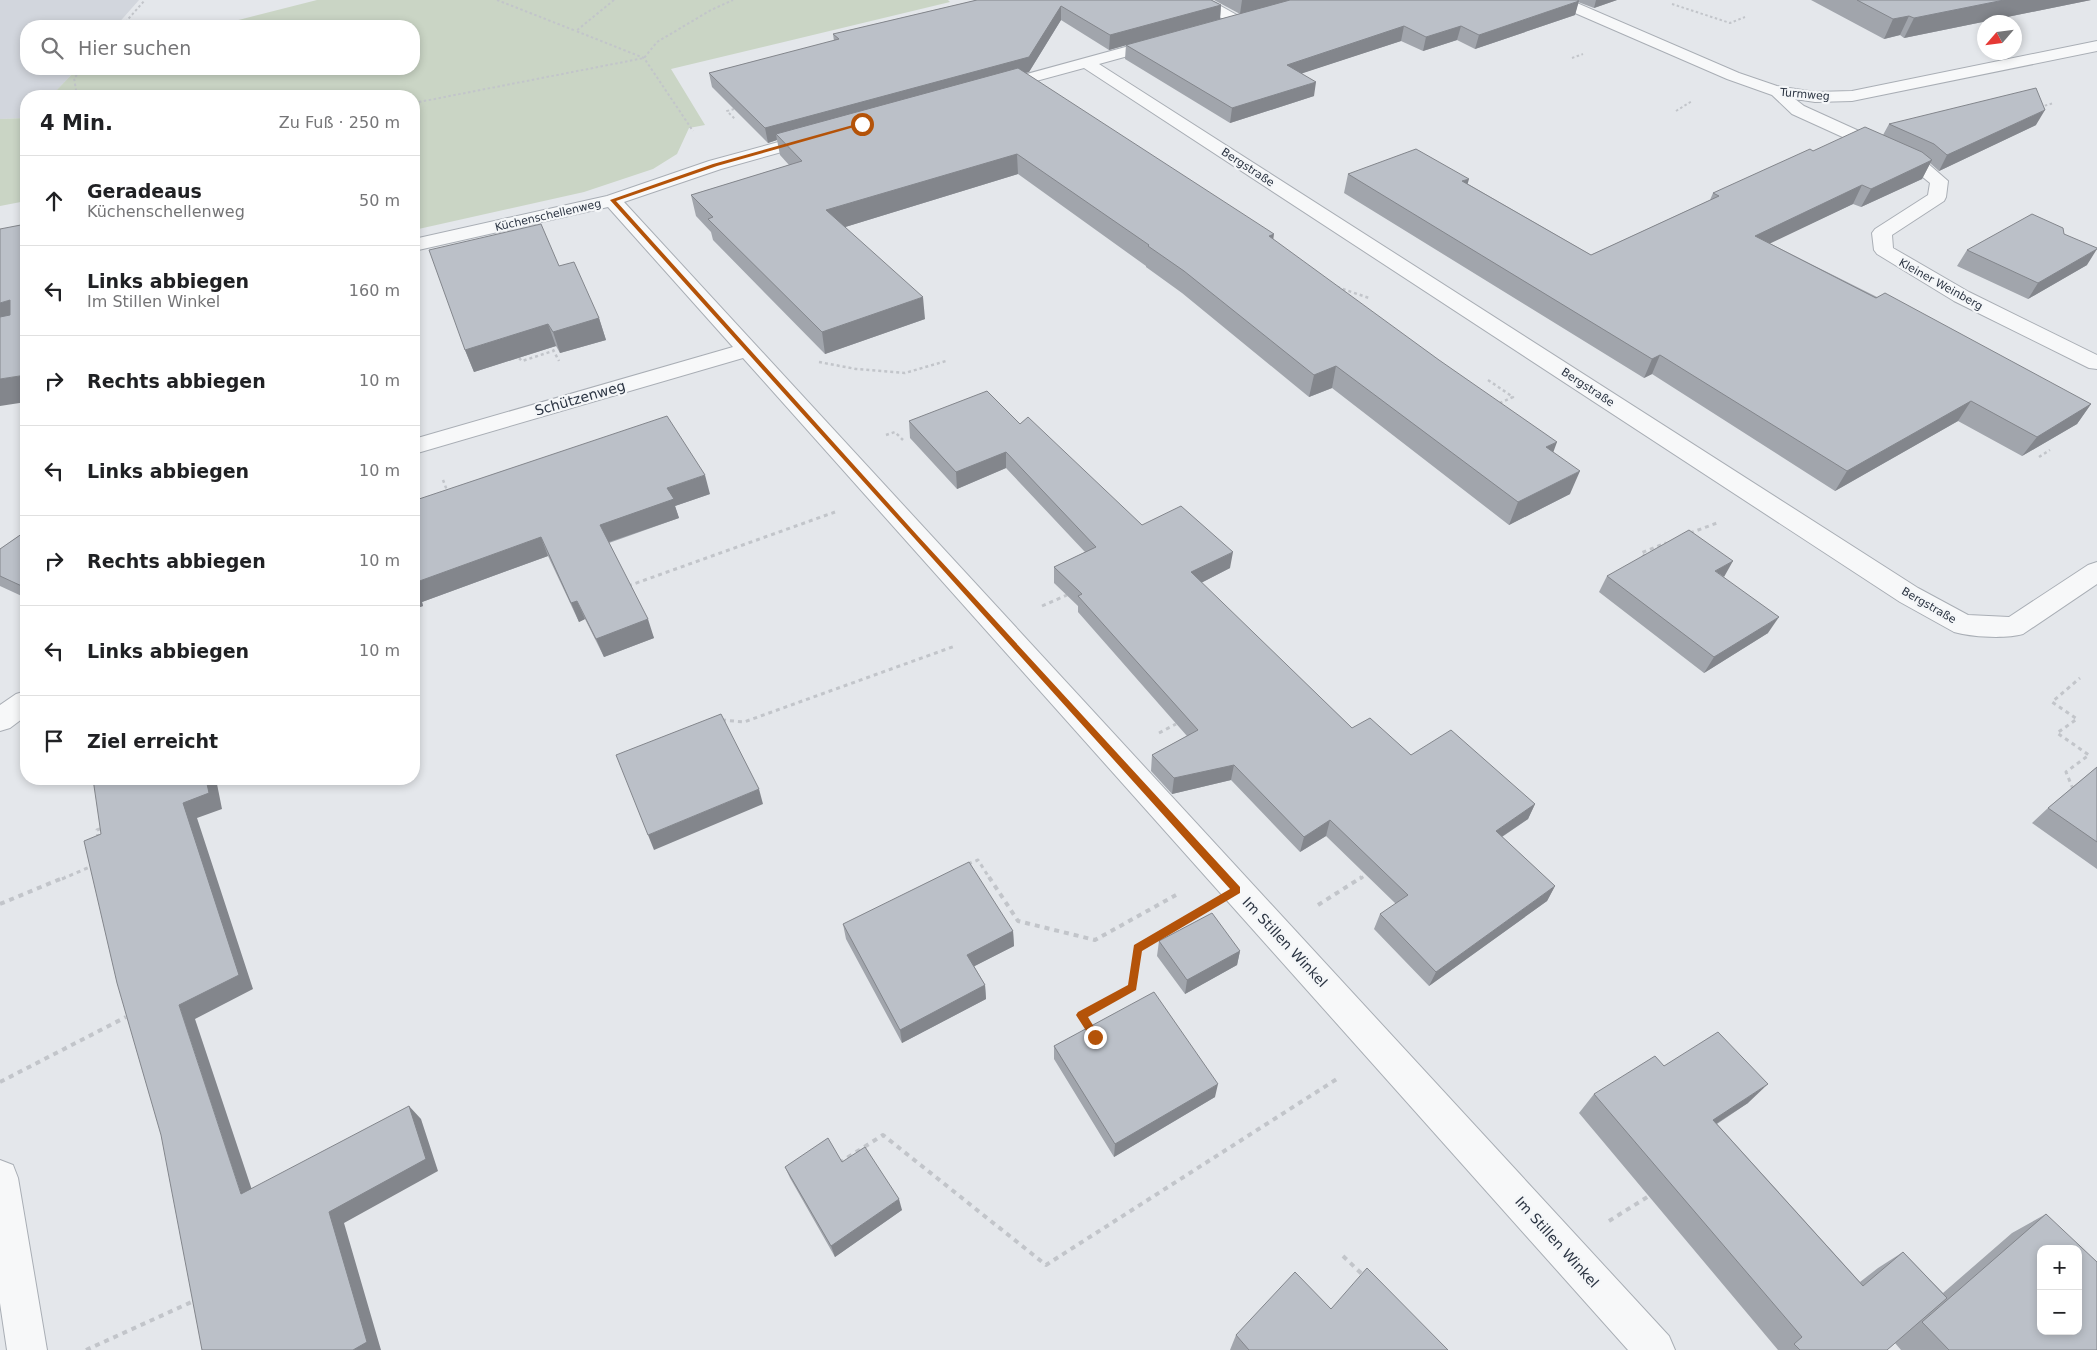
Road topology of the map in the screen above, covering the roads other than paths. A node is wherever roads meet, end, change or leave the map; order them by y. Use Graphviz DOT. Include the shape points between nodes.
graph roads {
  1 [pos="1198,0"];
  2 [pos="1557,0"];
  3 [pos="1257,17"];
  4 [pos="1238,22"];
  5 [pos="1219,27"];
  6 [pos="1181,37"];
  7 [pos="2097,46"];
  8 [pos="1087,63"];
  9 [pos="983,91"];
  10 [pos="1774,91"];
  11 [pos="827,134"];
  12 [pos="612,200"];
  13 [pos="420,244"];
  14 [pos="747,350"];
  15 [pos="2097,363"];
  16 [pos="421,445"];
  17 [pos="2097,571"];
  18 [pos="20,706"];
  19 [pos="0,720"];
  20 [pos="0,1178"];
  21 [pos="27,1350"];
  22 [pos="1655,1350"];
  1 -- 4 [label="street"];
  2 -- 10 [label="street, Turmweg"];
  3 -- 4 [label="street"];
  4 -- 5 [label="street"];
  6 -- 8 [label="street"];
  7 -- 10 [label="street, Turmweg" via="1852,96 1816,97"];
  8 -- 9 [label="street"];
  8 -- 17 [label="street, Bergstraße" via="1909,594 1963,625 2014,627"];
  10 -- 15 [label="street, Kleiner Weinberg" via="1798,110 1919,165 1939,181 1937,196 1882,233 1884,250 1945,288"];
  11 -- 12 [label="street, Küchenschellenweg" via="715,165"];
  12 -- 13 [label="street, Küchenschellenweg"];
  12 -- 14 [label="street, Im Stillen Winkel"];
  14 -- 16 [label="street, Schützenweg"];
  14 -- 22 [label="street, Im Stillen Winkel"];
  18 -- 19 [label="street"];
  20 -- 21 [label="street"];
}
